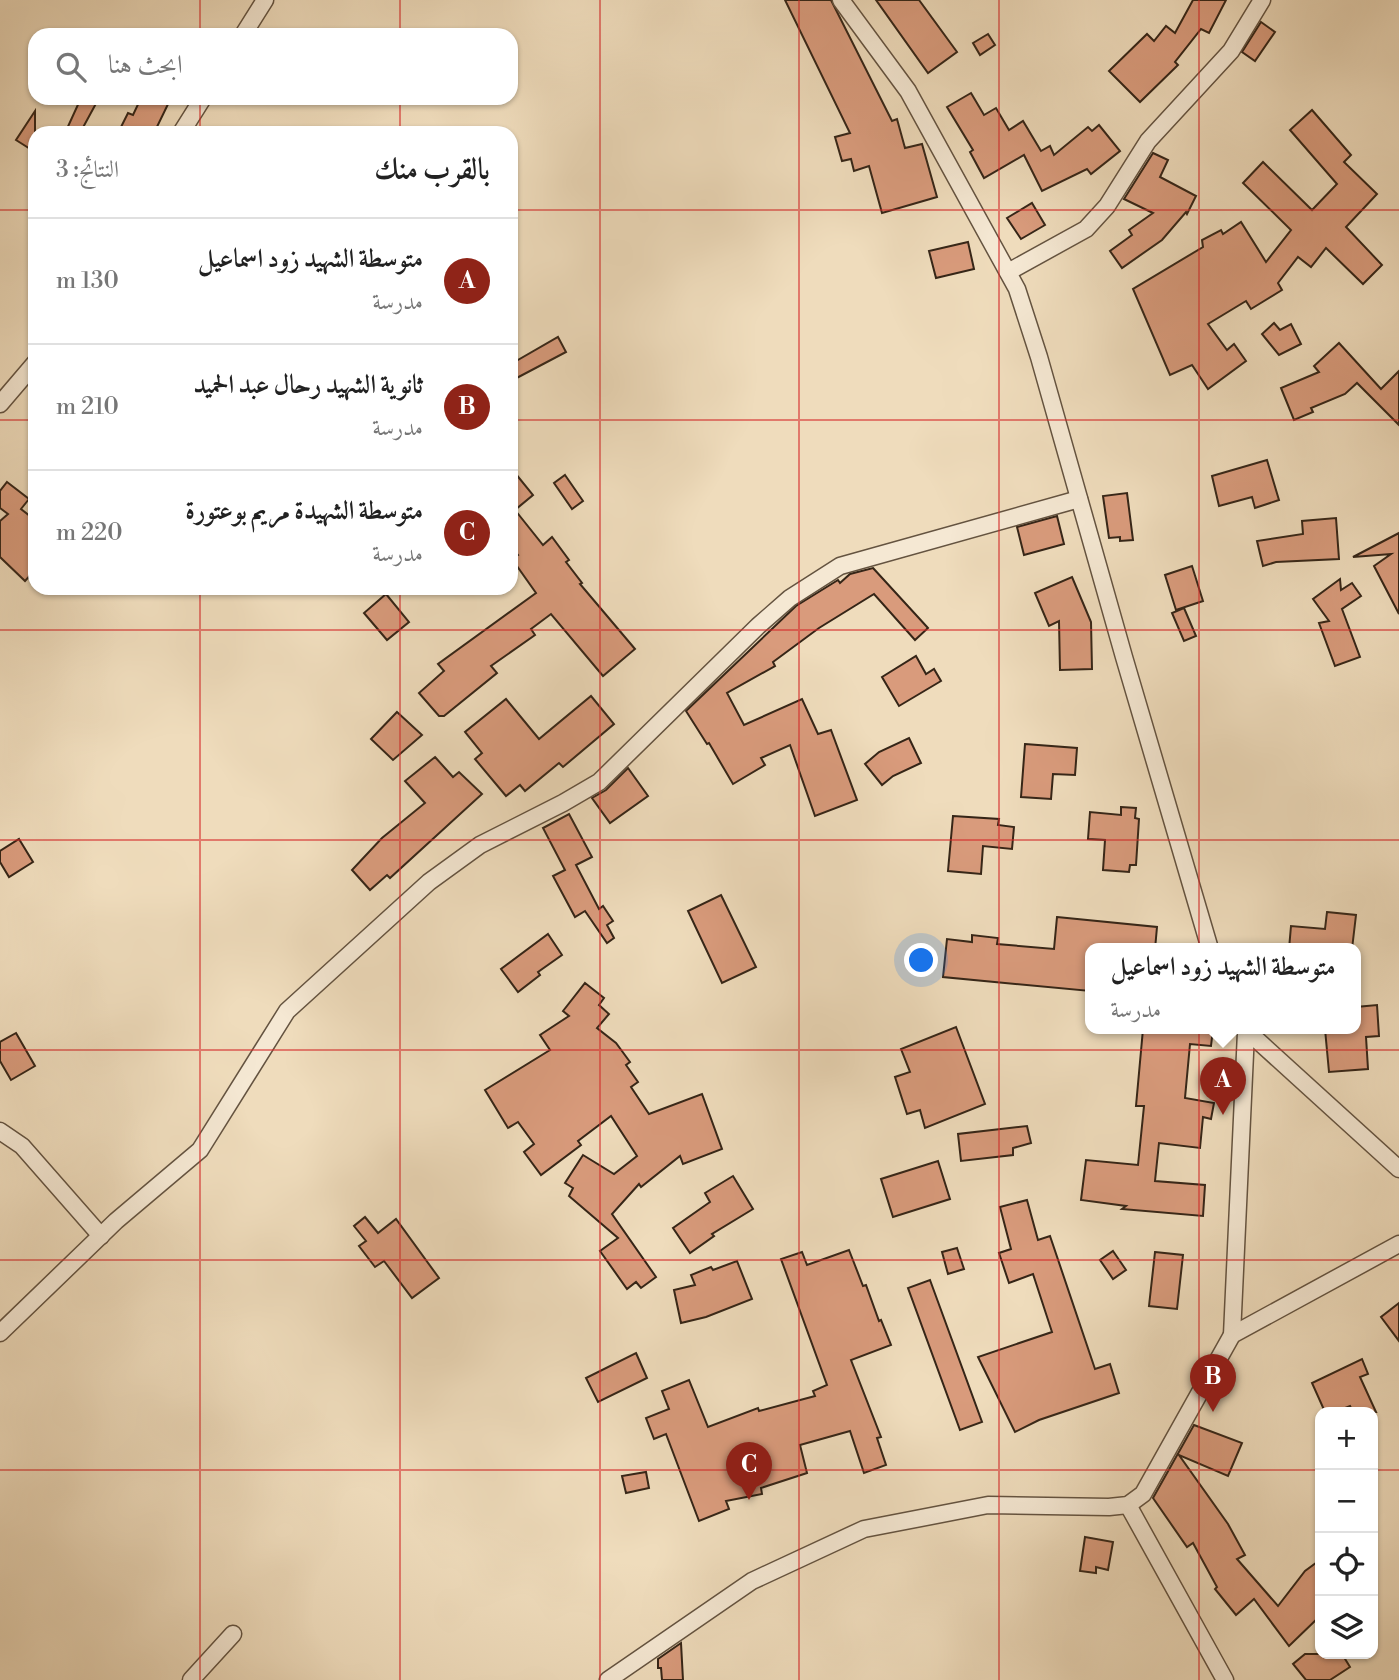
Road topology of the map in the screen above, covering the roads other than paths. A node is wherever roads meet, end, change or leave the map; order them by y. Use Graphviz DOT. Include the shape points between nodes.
graph roads {
  1 [pos="265,0"];
  2 [pos="841,0"];
  3 [pos="1262,0"];
  4 [pos="247,28"];
  5 [pos="199,105"];
  6 [pos="185,126"];
  7 [pos="1008,272"];
  8 [pos="28,371"];
  9 [pos="0,404"];
  10 [pos="1079,499"];
  11 [pos="1208,943"];
  12 [pos="1246,1034"];
  13 [pos="1249,1034"];
  14 [pos="0,1131"];
  15 [pos="1399,1169"];
  16 [pos="101,1236"];
  17 [pos="1399,1244"];
  18 [pos="0,1333"];
  19 [pos="1232,1335"];
  20 [pos="1128,1505"];
  21 [pos="233,1634"];
  22 [pos="191,1680"];
  23 [pos="608,1680"];
  24 [pos="1225,1680"];
  1 -- 4 [label="street"];
  2 -- 7 [label="street" via="908,91"];
  3 -- 7 [label="street" via="1231,51 1148,141 1107,206 1086,229"];
  5 -- 6 [label="street"];
  7 -- 10 [label="street" via="1039,357"];
  8 -- 9 [label="street"];
  10 -- 11 [label="street"];
  10 -- 16 [label="street" via="840,566 790,598 599,782 480,845 429,882 287,1011 200,1150"];
  12 -- 19 [label="street"];
  13 -- 15 [label="street"];
  14 -- 16 [label="street" via="22,1146"];
  16 -- 18 [label="street"];
  17 -- 19 [label="street"];
  19 -- 20 [label="street" via="1143,1494"];
  20 -- 23 [label="street" via="988,1505 864,1529 752,1581"];
  20 -- 24 [label="street"];
  21 -- 22 [label="street"];
}
